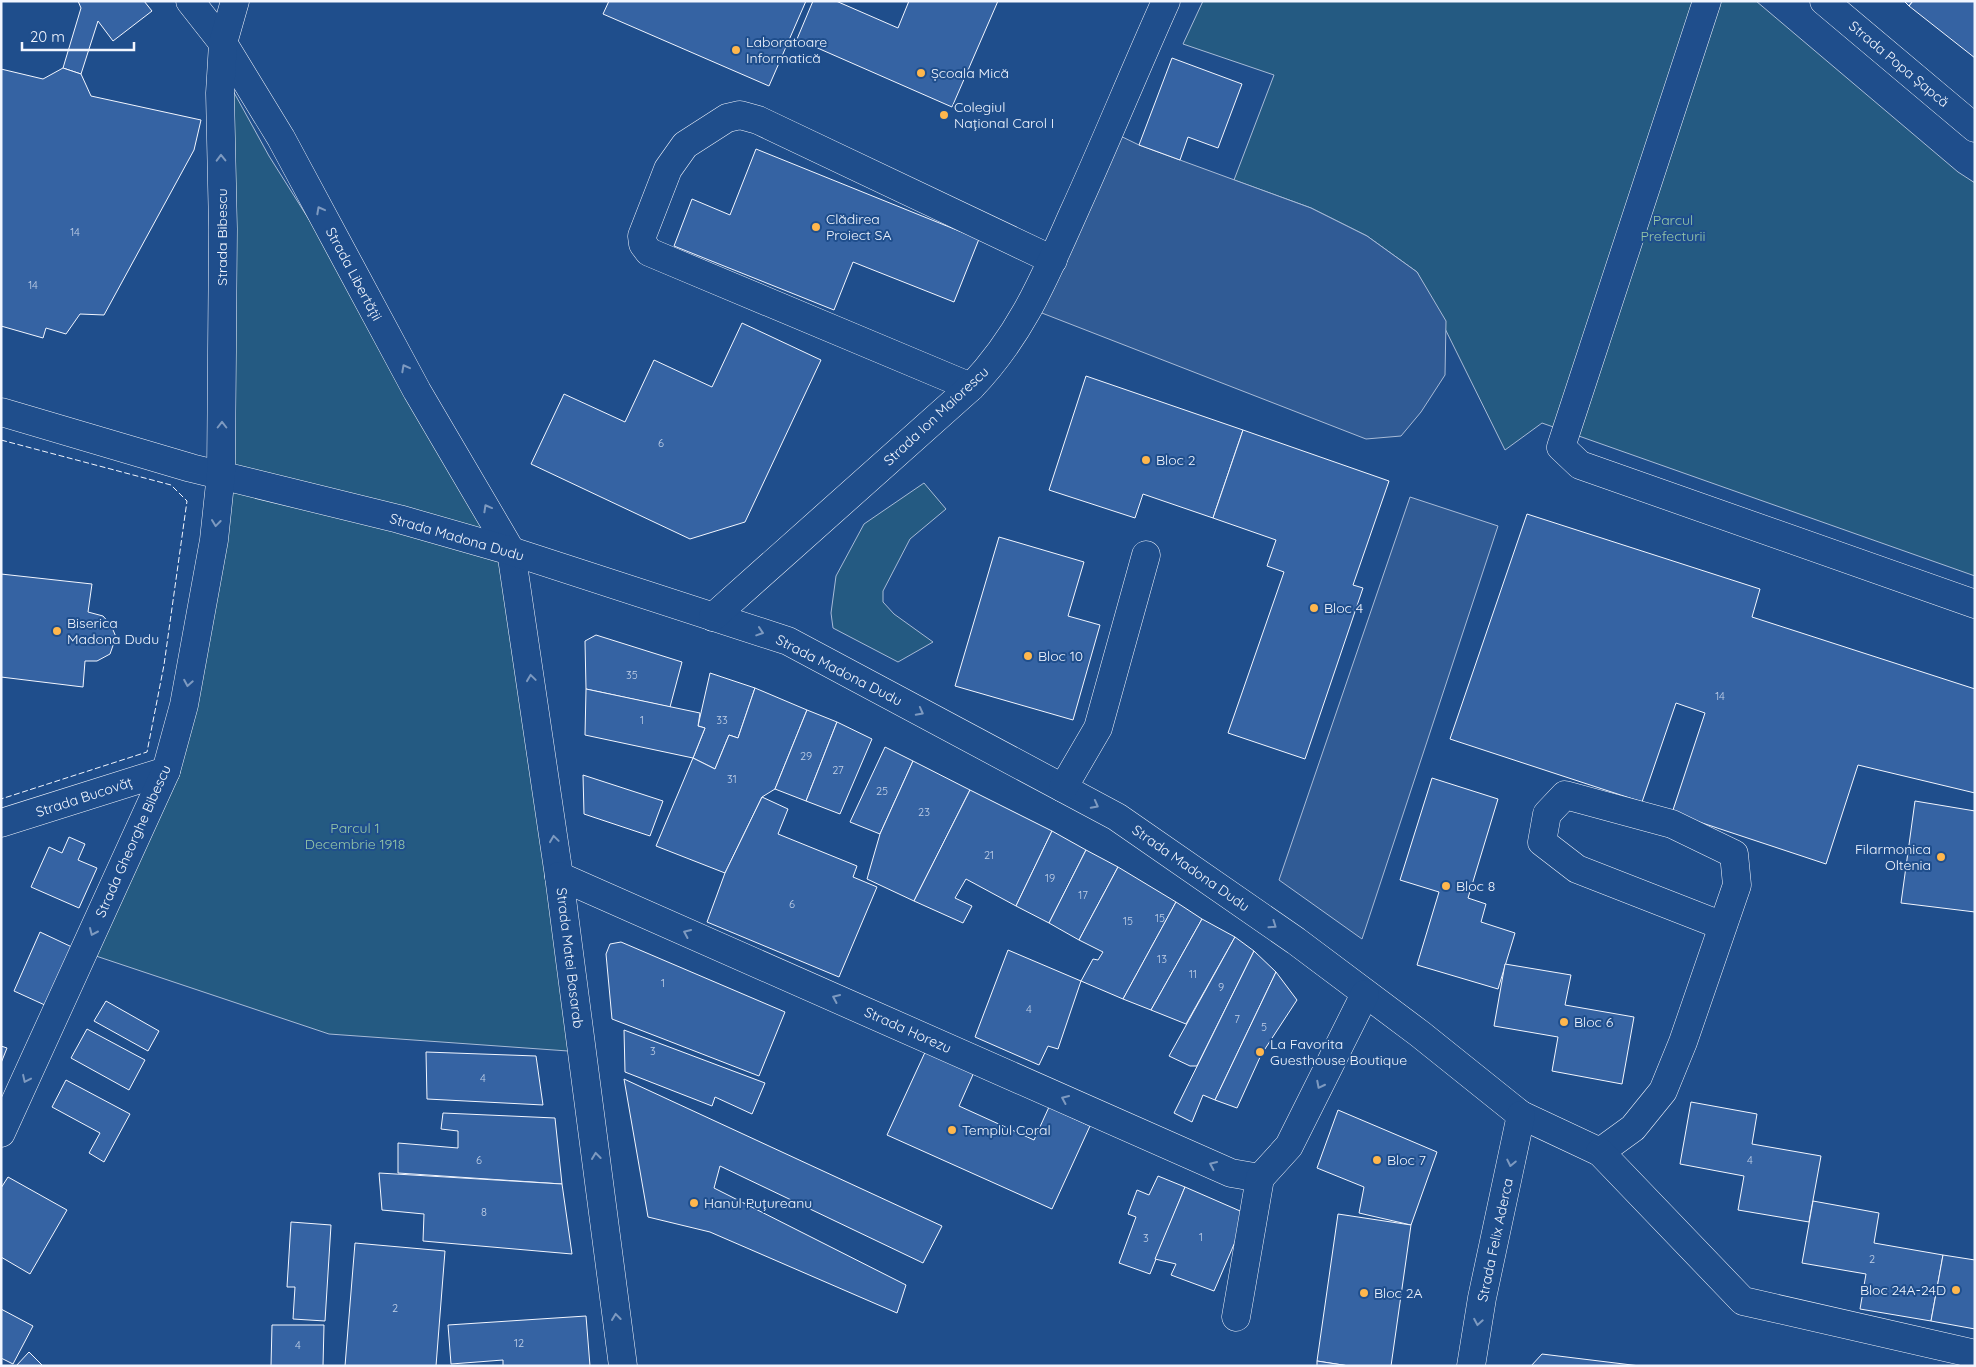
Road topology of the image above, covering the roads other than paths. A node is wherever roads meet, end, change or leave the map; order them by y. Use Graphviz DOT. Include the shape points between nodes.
graph roads {
  1 [pos="190,1"];
  2 [pos="235,1"];
  3 [pos="1166,1"];
  4 [pos="1707,1"];
  5 [pos="1824,1"];
  6 [pos="223,43"];
  7 [pos="1975,128"];
  8 [pos="1052,260"];
  9 [pos="971,387"];
  10 [pos="1,412"];
  11 [pos="221,474"];
  12 [pos="511,551"];
  13 [pos="1146,555"];
  14 [pos="1975,604"];
  15 [pos="713,617"];
  16 [pos="166,771"];
  17 [pos="1063,788"];
  18 [pos="1,823"];
  19 [pos="559,876"];
  20 [pos="1723,926"];
  21 [pos="1365,994"];
  22 [pos="1522,1116"];
  23 [pos="1,1133"];
  24 [pos="1600,1152"];
  25 [pos="1260,1178"];
  26 [pos="1236,1317"];
  27 [pos="1975,1354"];
  28 [pos="623,1366"];
  29 [pos="1471,1366"];
  1 -- 6 [label="street, Strada Libertății"];
  2 -- 6 [label="street, Strada Bibescu"];
  3 -- 8 [label="street, Strada Ion Maiorescu"];
  4 -- 14 [label="street" via="1561,447 1580,465"];
  5 -- 7 [label="street, Strada Popa Șapcă"];
  11 -- 6 [label="street, Strada Bibescu, one-way" via="223,229 220,93"];
  12 -- 6 [label="street, Strada Libertății, one-way" via="417,391 281,138"];
  8 -- 9 [label="street, Strada Ion Maiorescu" via="1012,338"];
  8 -- 9 [label="street" via="758,120 740,115 728,118 685,145 674,158 642,236 649,252"];
  9 -- 15 [label="street, Strada Ion Maiorescu"];
  10 -- 11 [label="street, Strada Madona Dudu"];
  11 -- 12 [label="street, Strada Madona Dudu"];
  11 -- 16 [label="street, Strada Gheorghe Bibescu, one-way" via="214,540 184,705"];
  12 -- 15 [label="street, Strada Madona Dudu"];
  19 -- 12 [label="street, Strada Matei Basarab, one-way"];
  13 -- 17 [label="street" via="1098,728"];
  15 -- 17 [label="street, Strada Madona Dudu, one-way" via="788,641"];
  16 -- 18 [label="street, Strada Bucovăț"];
  16 -- 23 [label="street, Strada Gheorghe Bibescu, one-way"];
  17 -- 21 [label="street, Strada Madona Dudu, one-way" via="1117,817 1296,941"];
  25 -- 19 [label="street, Strada Horezu, one-way" via="1231,1173"];
  28 -- 19 [label="street, Strada Matei Basarab, one-way"];
  20 -- 20 [label="street" via="1737,885 1734,854 1672,824 1565,795 1548,814 1542,842 1577,869"];
  20 -- 24 [label="street" via="1663,1091 1633,1128"];
  21 -- 22 [label="street, Strada Madona Dudu"];
  21 -- 25 [label="street, one-way" via="1289,1146"];
  22 -- 24 [label="street, Strada Madona Dudu"];
  22 -- 29 [label="street, Strada Felix Aderca, one-way" via="1482,1298"];
  24 -- 27 [label="street" via="1743,1301"];
  25 -- 26 [label="street"];
}
